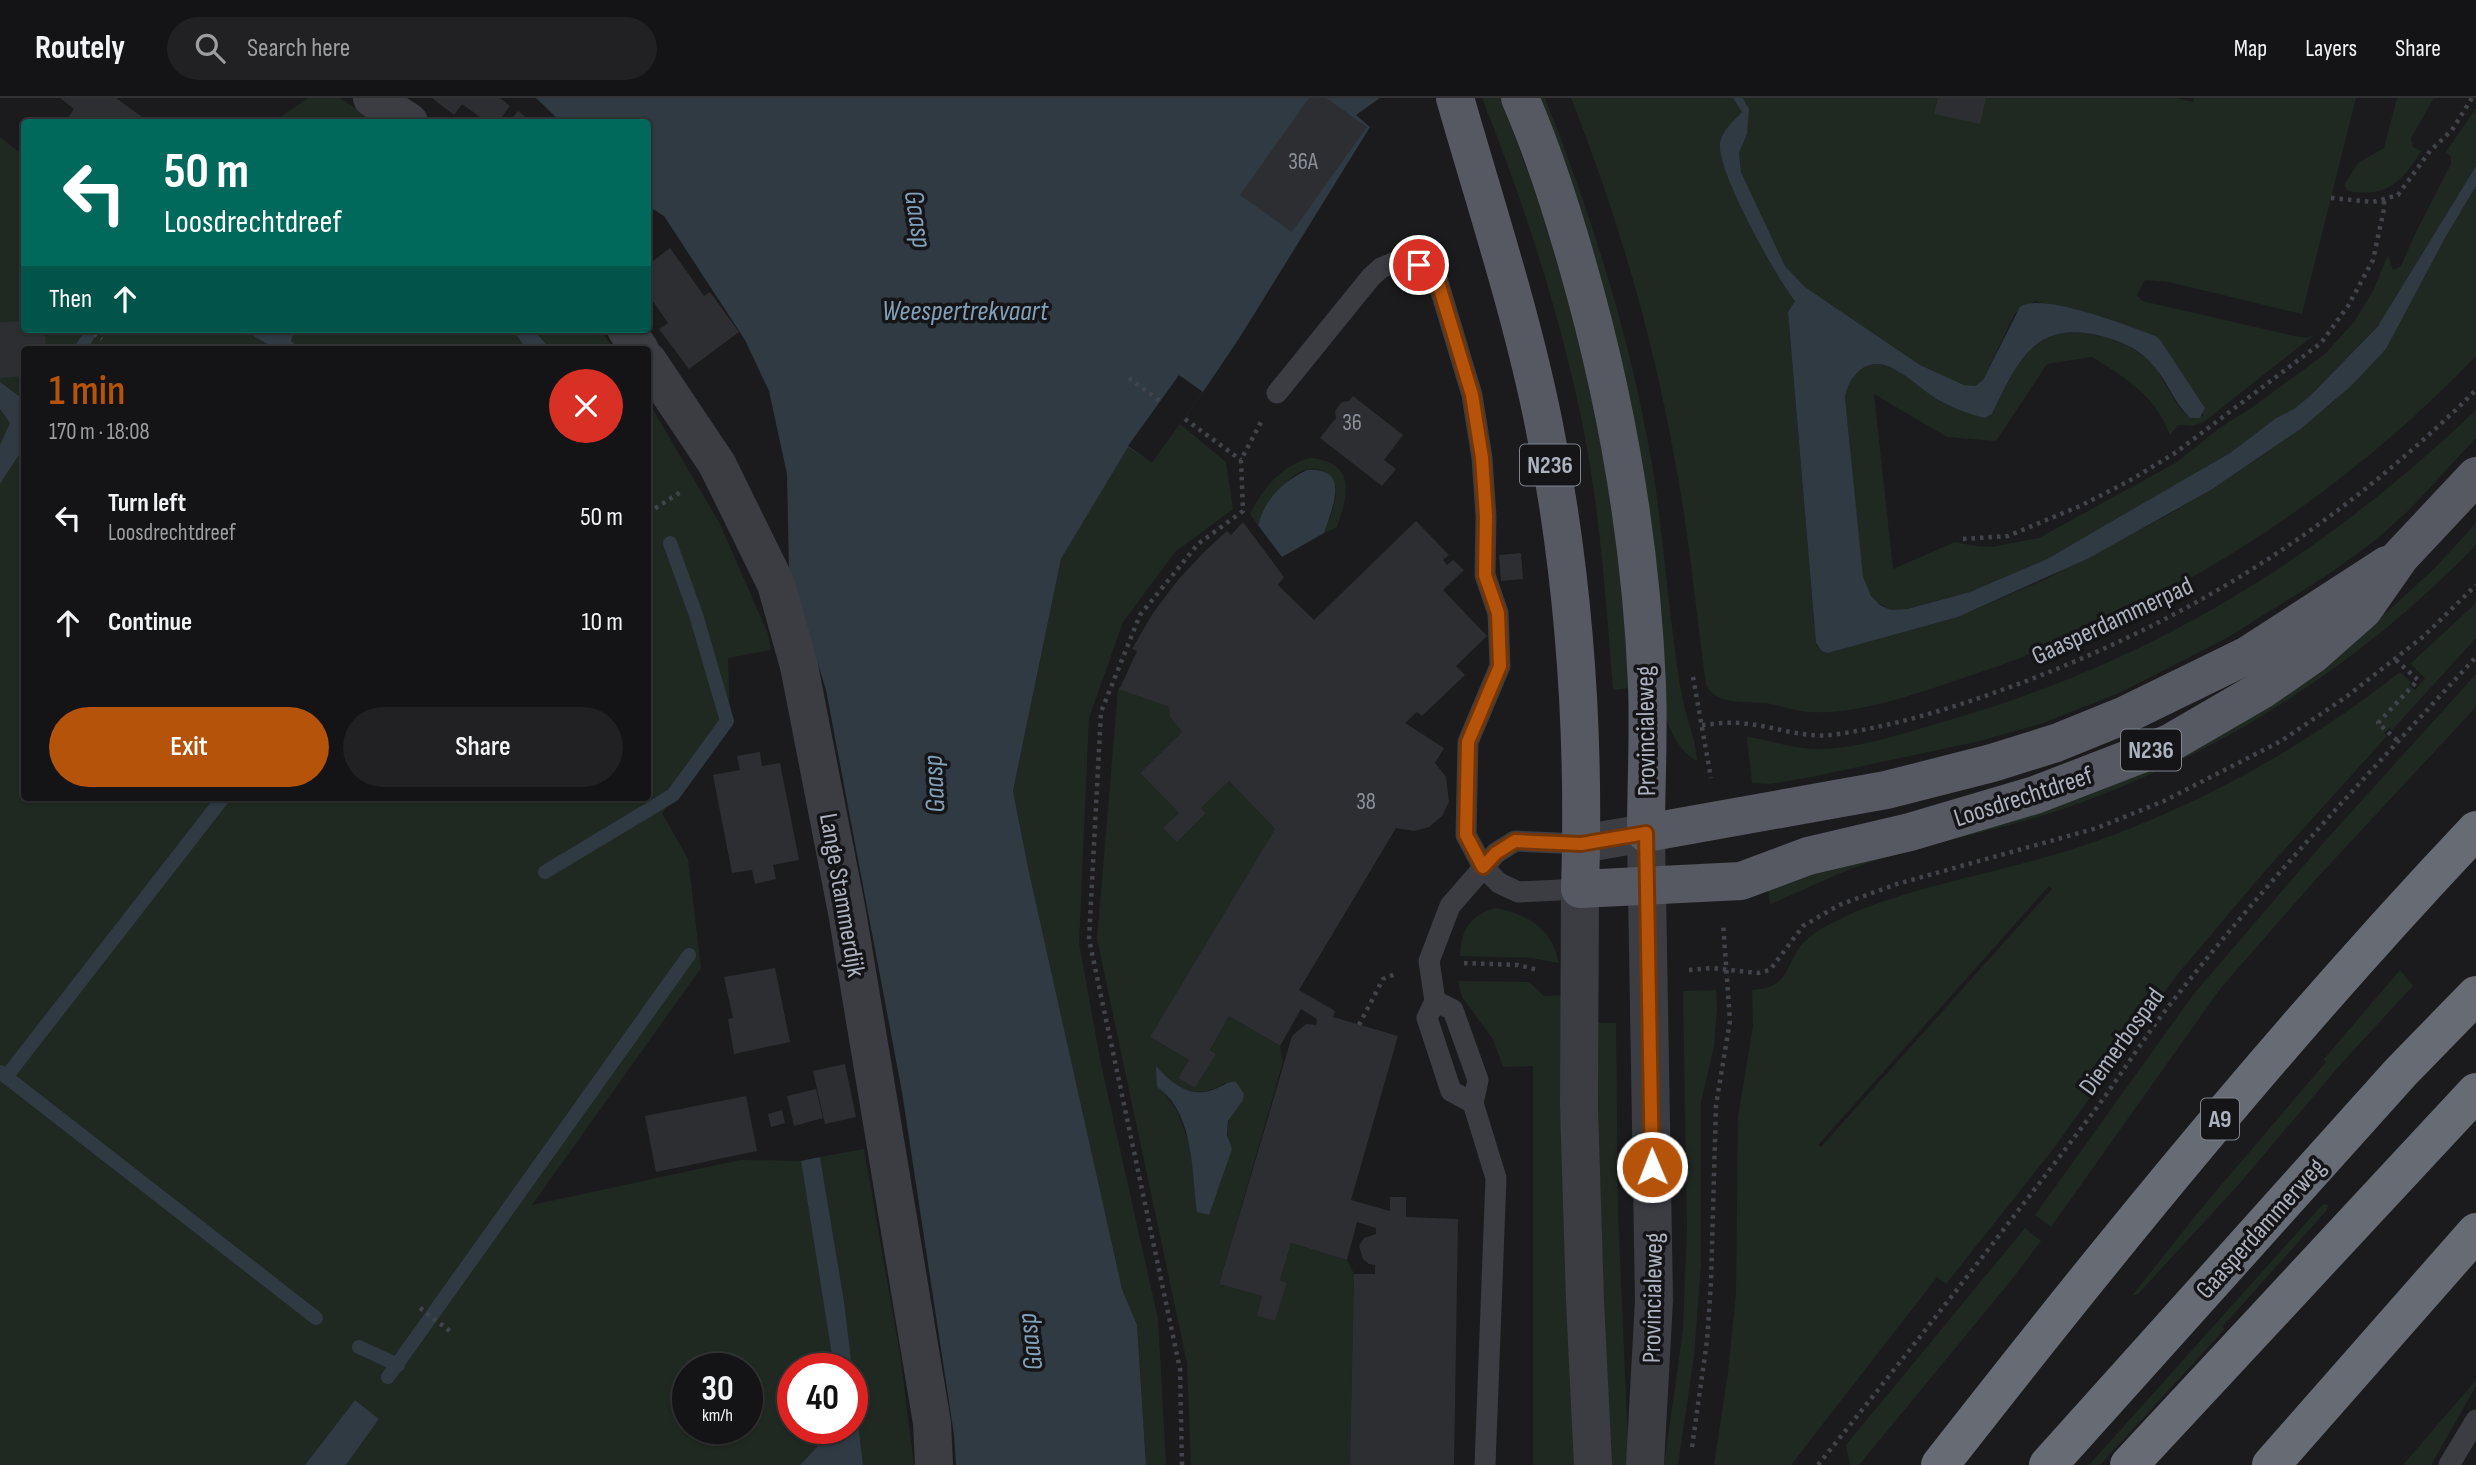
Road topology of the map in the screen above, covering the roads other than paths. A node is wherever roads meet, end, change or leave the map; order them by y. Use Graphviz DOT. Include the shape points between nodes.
graph roads {
  1 [pos="372,98"];
  2 [pos="1455,98"];
  3 [pos="1520,98"];
  4 [pos="404,119"];
  5 [pos="651,365"];
  6 [pos="1277,393"];
  7 [pos="2476,476"];
  8 [pos="2400,557"];
  9 [pos="2476,830"];
  10 [pos="1646,833"];
  11 [pos="1581,844"];
  12 [pos="1483,867"];
  13 [pos="1646,886"];
  14 [pos="1580,889"];
  15 [pos="2476,995"];
  16 [pos="2476,1092"];
  17 [pos="2476,1234"];
  18 [pos="2476,1420"];
  19 [pos="934,1465"];
  20 [pos="1485,1465"];
  21 [pos="1593,1465"];
  22 [pos="1645,1465"];
  23 [pos="1940,1465"];
  24 [pos="2048,1465"];
  25 [pos="2129,1465"];
  26 [pos="2271,1465"];
  27 [pos="2449,1465"];
  1 -- 4 [label="street"];
  2 -- 11 [label="main road, N236" via="1544,425 1575,665"];
  3 -- 10 [label="main road, Provincialeweg" via="1598,334 1624,459 1647,685"];
  5 -- 19 [label="street, Lange Stammerdijk" via="717,464 776,584 799,666 849,925 932,1423"];
  6 -- 12 [label="lane" via="1381,268 1394,262 1419,265 1438,282 1472,395 1482,458 1485,575 1498,613 1500,666 1468,742 1466,835"];
  7 -- 8 [label="main road, Loosdrechtdreef / N236"];
  8 -- 10 [label="main road, Loosdrechtdreef / N236" via="2248,656 2069,738 1886,790"];
  8 -- 13 [label="main road, Loosdrechtdreef / N236" via="2363,610 2312,655 2170,743 2035,795 1808,856 1756,877 1722,884"];
  9 -- 23 [label="highway, A9" via="2228,1109"];
  10 -- 11 [label="street, Loosdrechtdreef / N236"];
  10 -- 13 [label="street, Provincialeweg"];
  11 -- 12 [label="lane" via="1515,841"];
  11 -- 14 [label="main road, N236"];
  12 -- 14 [label="lane" via="1499,883 1518,892"];
  12 -- 20 [label="lane" via="1450,906 1429,961 1435,1001 1427,1018 1451,1091 1473,1103 1496,1178"];
  13 -- 14 [label="main road, Loosdrechtdreef / N236"];
  13 -- 22 [label="street, Provincialeweg" via="1654,1300"];
  14 -- 21 [label="street" via="1579,1105"];
  15 -- 24 [label="highway, Gaasperdammerweg" via="2382,1092"];
  16 -- 25 [label="highway"];
  17 -- 26 [label="highway"];
  18 -- 27 [label="lane"];
}
